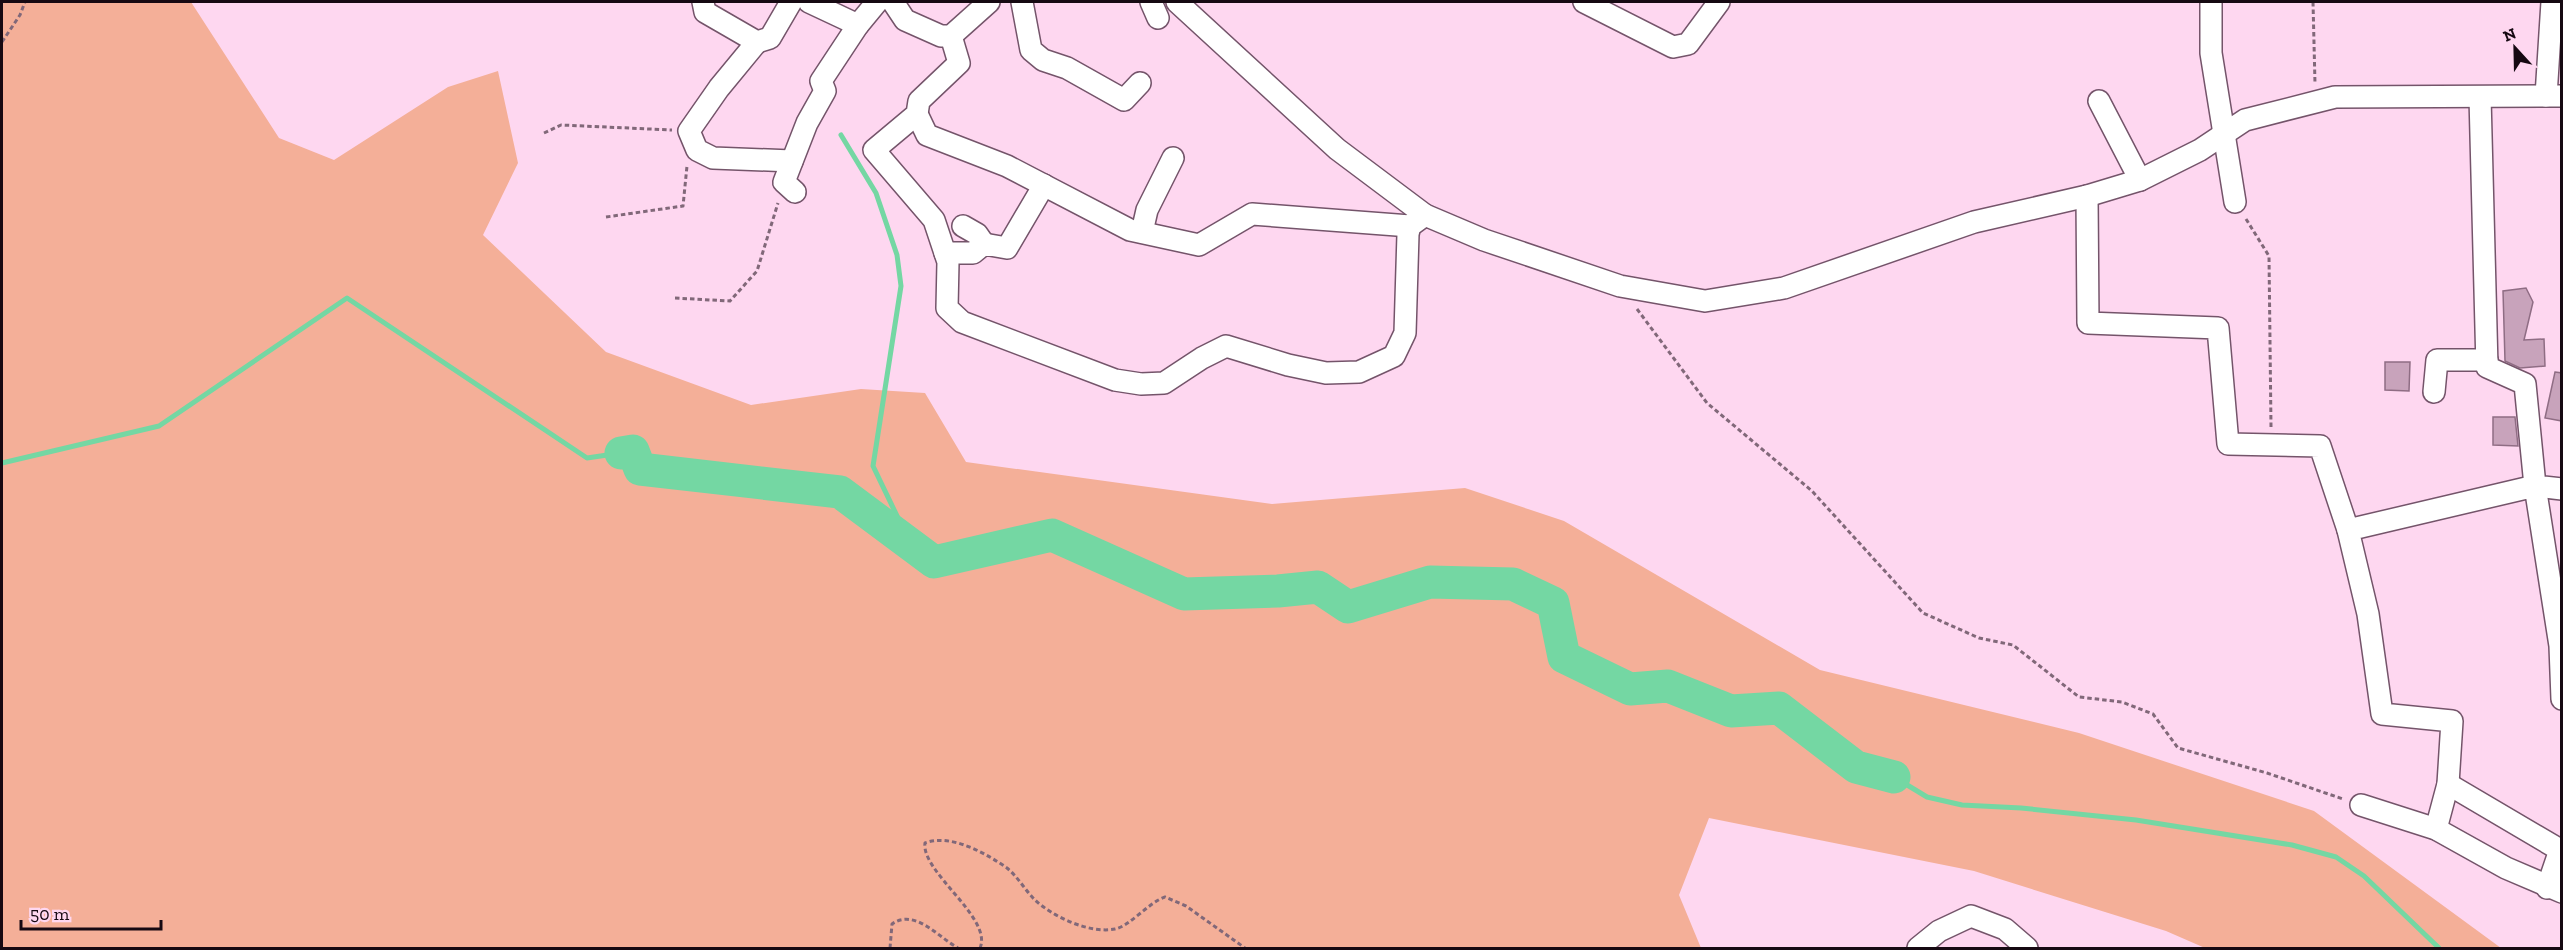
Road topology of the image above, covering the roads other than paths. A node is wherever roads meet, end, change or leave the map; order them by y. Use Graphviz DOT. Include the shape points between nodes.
graph roads {
  1 [pos="703,2"];
  2 [pos="791,2"];
  3 [pos="809,2"];
  4 [pos="877,2"];
  5 [pos="893,2"];
  6 [pos="989,2"];
  7 [pos="1022,2"];
  8 [pos="1177,2"];
  9 [pos="1584,2"];
  10 [pos="1719,2"];
  11 [pos="2211,2"];
  12 [pos="2552,2"];
  13 [pos="858,25"];
  14 [pos="951,36"];
  15 [pos="757,42"];
  16 [pos="1140,83"];
  17 [pos="2554,96"];
  18 [pos="2480,97"];
  19 [pos="2099,102"];
  20 [pos="917,114"];
  21 [pos="2224,134"];
  22 [pos="1173,158"];
  23 [pos="792,161"];
  24 [pos="2140,180"];
  25 [pos="1044,185"];
  26 [pos="790,187"];
  27 [pos="2087,196"];
  28 [pos="2235,202"];
  29 [pos="1417,221"];
  30 [pos="963,226"];
  31 [pos="1142,232"];
  32 [pos="984,244"];
  33 [pos="945,253"];
  34 [pos="2487,360"];
  35 [pos="2434,392"];
  36 [pos="2535,486"];
  37 [pos="2562,489"];
  38 [pos="2348,530"];
  39 [pos="2561,645"];
  40 [pos="2562,699"];
  41 [pos="2448,784"];
  42 [pos="2361,805"];
  43 [pos="2436,829"];
  44 [pos="2554,890"];
  45 [pos="1918,948"];
  46 [pos="2027,948"];
  1 -- 15 [label="street" via="705,12"];
  2 -- 15 [label="street" via="770,38"];
  3 -- 13 [label="street"];
  4 -- 13 [label="street"];
  5 -- 14 [label="street" via="905,20 941,36"];
  6 -- 14 [label="street"];
  7 -- 16 [label="street" via="1030,50 1044,60 1067,68 1125,100"];
  8 -- 29 [label="street"];
  9 -- 10 [label="street" via="1673,47 1688,44"];
  11 -- 21 [label="street" via="2211,53"];
  12 -- 17 [label="street"];
  13 -- 23 [label="street" via="821,81 825,91"];
  14 -- 20 [label="street" via="959,63 919,101"];
  15 -- 23 [label="street" via="719,88 691,137 697,150 713,158"];
  17 -- 18 [label="street"];
  18 -- 21 [label="street" via="2334,97 2245,120"];
  18 -- 34 [label="street"];
  19 -- 24 [label="street"];
  20 -- 25 [label="street" via="927,135"];
  20 -- 33 [label="street" via="874,150 934,220"];
  21 -- 24 [label="street"];
  21 -- 28 [label="street"];
  22 -- 31 [label="street" via="1147,210"];
  23 -- 26 [label="street"];
  24 -- 27 [label="street"];
  25 -- 31 [label="street" via="1130,230"];
  25 -- 32 [label="street" via="1007,248"];
  27 -- 29 [label="street" via="1974,222 1784,288 1705,301 1620,286"];
  27 -- 38 [label="street" via="2088,323 2218,328 2228,444 2320,446"];
  29 -- 31 [label="street" via="1252,214 1199,245"];
  29 -- 33 [label="street" via="1404,293 1405,333 1394,356 1359,372 1326,373 1226,346 1164,383 1115,380 962,322 948,308"];
  30 -- 32 [label="street" via="977,234"];
  32 -- 33 [label="street" via="973,253"];
  34 -- 35 [label="street" via="2437,360"];
  34 -- 36 [label="street" via="2487,367 2525,384"];
  36 -- 37 [label="street"];
  36 -- 38 [label="street"];
  36 -- 39 [label="street"];
  38 -- 41 [label="street" via="2368,614 2382,714 2452,721"];
  39 -- 40 [label="street"];
  41 -- 43 [label="street"];
  41 -- 44 [label="street" via="2560,850"];
  42 -- 43 [label="street"];
  43 -- 44 [label="street"];
  45 -- 46 [label="street" via="1940,931 1971,916 2005,929"];
}
